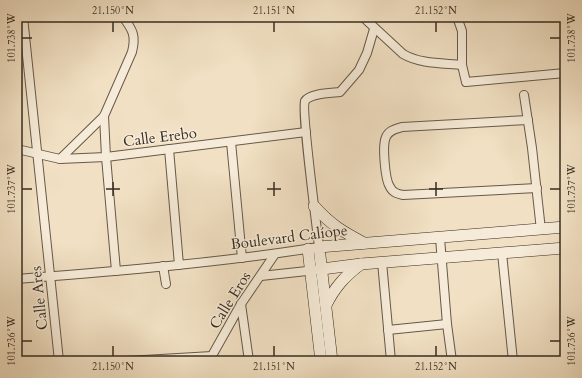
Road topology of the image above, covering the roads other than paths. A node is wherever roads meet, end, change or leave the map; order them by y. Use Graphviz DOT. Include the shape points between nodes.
graph roads {
  1 [pos="23,17"];
  2 [pos="123,17"];
  3 [pos="363,17"];
  4 [pos="457,17"];
  5 [pos="374,28"];
  6 [pos="462,66"];
  7 [pos="565,73"];
  8 [pos="524,95"];
  9 [pos="104,116"];
  10 [pos="528,120"];
  11 [pos="306,132"];
  12 [pos="231,142"];
  13 [pos="169,149"];
  14 [pos="17,150"];
  15 [pos="37,154"];
  16 [pos="106,157"];
  17 [pos="60,159"];
  18 [pos="537,188"];
  19 [pos="314,206"];
  20 [pos="565,227"];
  21 [pos="541,230"];
  22 [pos="440,238"];
  23 [pos="365,243"];
  24 [pos="313,248"];
  25 [pos="565,251"];
  26 [pos="502,253"];
  27 [pos="275,254"];
  28 [pos="442,257"];
  29 [pos="242,258"];
  30 [pos="382,262"];
  31 [pos="361,264"];
  32 [pos="179,265"];
  33 [pos="163,266"];
  34 [pos="316,269"];
  35 [pos="116,271"];
  36 [pos="51,276"];
  37 [pos="261,276"];
  38 [pos="17,279"];
  39 [pos="166,284"];
  40 [pos="241,304"];
  41 [pos="326,306"];
  42 [pos="447,324"];
  43 [pos="388,330"];
  44 [pos="210,358"];
  45 [pos="59,361"];
  46 [pos="127,361"];
  47 [pos="248,361"];
  48 [pos="321,361"];
  49 [pos="332,361"];
  50 [pos="391,361"];
  51 [pos="452,361"];
  52 [pos="514,361"];
  1 -- 15 [label="street, Calle Ares"];
  2 -- 9 [label="street" via="134,35 134,43"];
  3 -- 5 [label="street"];
  4 -- 6 [label="street" via="462,30"];
  5 -- 6 [label="street" via="411,58"];
  5 -- 11 [label="street" via="359,70 340,92 314,95 305,101"];
  6 -- 7 [label="street" via="466,82"];
  8 -- 10 [label="street"];
  9 -- 16 [label="street"];
  9 -- 17 [label="street"];
  10 -- 18 [label="street"];
  10 -- 18 [label="street" via="402,127 393,130 387,136 384,145 387,181 390,188 403,195"];
  11 -- 12 [label="street, Calle Erebo"];
  11 -- 19 [label="street"];
  12 -- 13 [label="street, Calle Erebo"];
  12 -- 29 [label="street"];
  13 -- 16 [label="street, Calle Erebo"];
  13 -- 32 [label="street"];
  14 -- 15 [label="street, Calle Erebo"];
  15 -- 17 [label="street, Calle Erebo"];
  15 -- 36 [label="street, Calle Ares"];
  16 -- 17 [label="street, Calle Erebo"];
  16 -- 35 [label="street"];
  18 -- 21 [label="street"];
  19 -- 23 [label="street" via="335,226"];
  19 -- 24 [label="street"];
  20 -- 21 [label="street, Boulevard Calíope"];
  21 -- 22 [label="street, Boulevard Calíope"];
  22 -- 23 [label="street, Boulevard Calíope"];
  22 -- 28 [label="street"];
  23 -- 24 [label="street, Boulevard Calíope"];
  24 -- 27 [label="street, Boulevard Calíope"];
  24 -- 34 [label="street"];
  25 -- 26 [label="street"];
  26 -- 28 [label="street"];
  26 -- 52 [label="street"];
  27 -- 29 [label="street, Boulevard Calíope"];
  27 -- 37 [label="street, Calle Eros"];
  28 -- 30 [label="street"];
  28 -- 42 [label="street"];
  29 -- 32 [label="street, Boulevard Calíope"];
  30 -- 31 [label="street"];
  30 -- 43 [label="street"];
  31 -- 34 [label="street"];
  31 -- 41 [label="street" via="340,282"];
  32 -- 33 [label="street, Boulevard Calíope"];
  33 -- 35 [label="street, Boulevard Calíope"];
  33 -- 39 [label="street"];
  34 -- 37 [label="street"];
  34 -- 41 [label="street"];
  34 -- 48 [label="street"];
  35 -- 36 [label="street, Boulevard Calíope"];
  36 -- 38 [label="street, Boulevard Calíope"];
  36 -- 45 [label="street, Calle Ares"];
  37 -- 40 [label="street, Calle Eros"];
  40 -- 44 [label="street, Calle Eros"];
  40 -- 47 [label="street"];
  41 -- 49 [label="street"];
  42 -- 43 [label="street"];
  42 -- 51 [label="street"];
  43 -- 50 [label="street"];
  44 -- 46 [label="street"];
}
